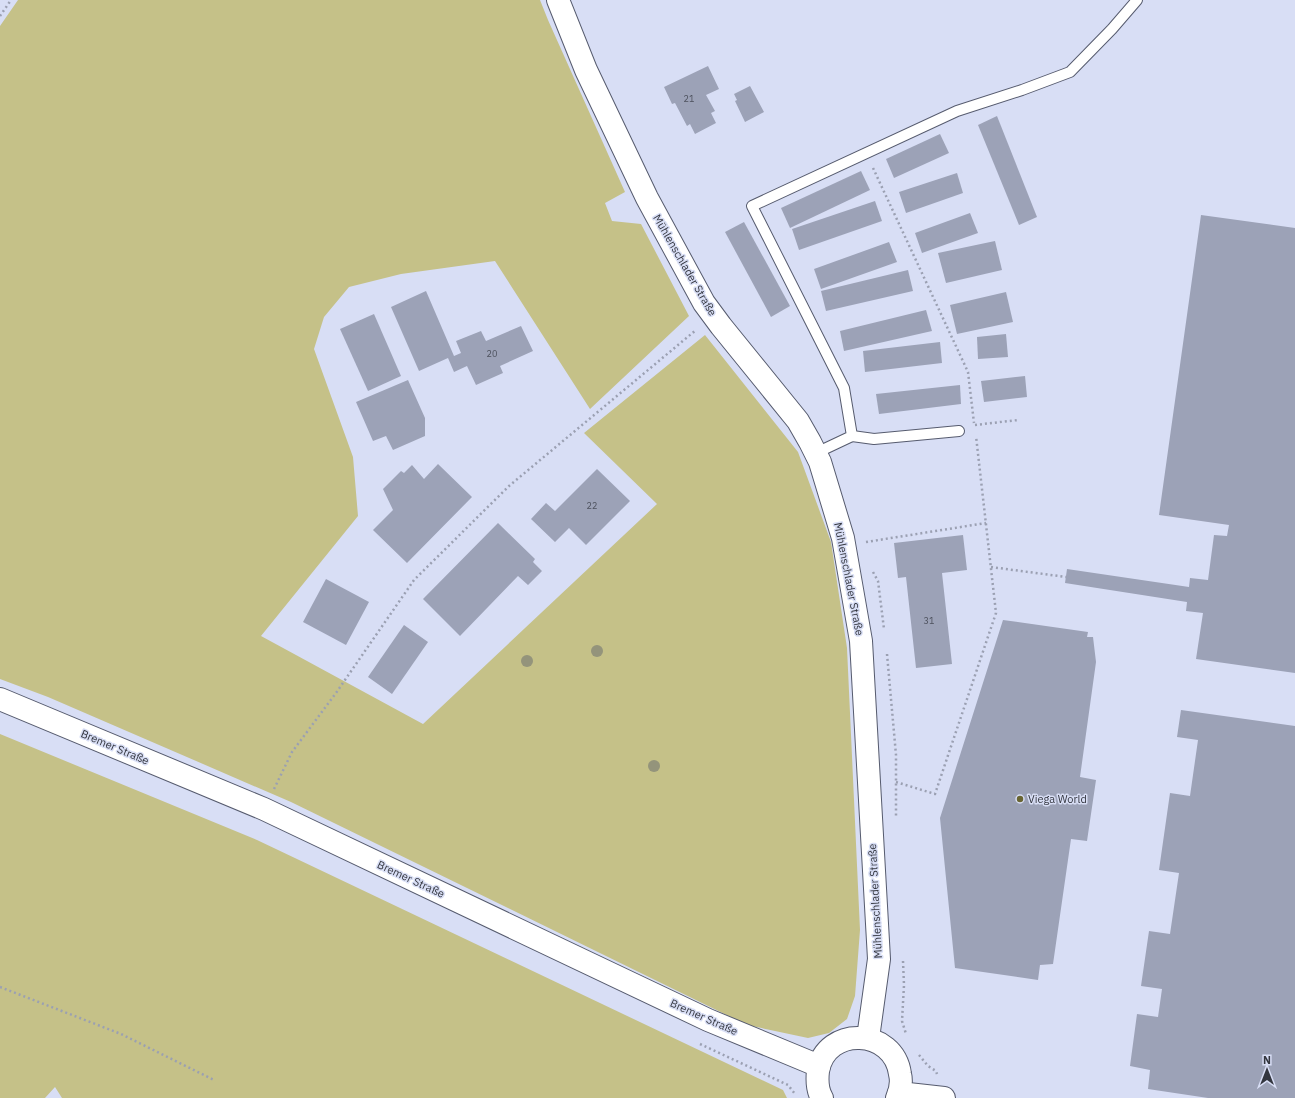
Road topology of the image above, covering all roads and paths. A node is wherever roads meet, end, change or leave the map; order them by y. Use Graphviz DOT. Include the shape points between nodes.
graph roads {
  1 [pos="11,0"];
  2 [pos="558,0"];
  3 [pos="1137,0"];
  4 [pos="0,16"];
  5 [pos="866,153"];
  6 [pos="713,316"];
  7 [pos="1018,420"];
  8 [pos="974,425"];
  9 [pos="959,431"];
  10 [pos="852,436"];
  11 [pos="816,453"];
  12 [pos="986,523"];
  13 [pos="861,543"];
  14 [pos="991,566"];
  15 [pos="872,569"];
  16 [pos="1066,576"];
  17 [pos="885,636"];
  18 [pos="886,652"];
  19 [pos="0,699"];
  20 [pos="896,782"];
  21 [pos="264,809"];
  22 [pos="896,822"];
  23 [pos="903,954"];
  24 [pos="0,987"];
  25 [pos="868,1038"];
  26 [pos="907,1038"];
  27 [pos="700,1044"];
  28 [pos="917,1053"];
  29 [pos="819,1066"];
  30 [pos="214,1080"];
  31 [pos="797,1096"];
  32 [pos="898,1096"];
  33 [pos="939,1097"];
  34 [pos="822,1098"];
  1 -- 4 [label="path"];
  2 -- 6 [label="street, Mühlenschlader Straße" via="586,70 646,198"];
  3 -- 5 [label="lane" via="1070,72 957,111"];
  5 -- 8 [label="path" via="968,372"];
  5 -- 10 [label="lane" via="752,206 844,388"];
  6 -- 11 [label="street, Mühlenschlader Straße" via="798,421"];
  6 -- 21 [label="path" via="509,486 414,580 292,752"];
  7 -- 8 [label="path"];
  8 -- 12 [label="path"];
  9 -- 10 [label="lane" via="874,438"];
  10 -- 11 [label="lane"];
  11 -- 25 [label="street, Mühlenschlader Straße" via="843,538 861,641 879,959"];
  12 -- 13 [label="path"];
  12 -- 14 [label="path"];
  14 -- 16 [label="path"];
  14 -- 20 [label="path" via="996,613 935,794"];
  15 -- 17 [label="path" via="878,581"];
  18 -- 20 [label="path" via="896,755"];
  19 -- 21 [label="street, Bremer Straße"];
  20 -- 22 [label="path"];
  21 -- 29 [label="street, Bremer Straße" via="708,1020"];
  23 -- 26 [label="path" via="902,1026"];
  24 -- 30 [label="path" via="121,1034"];
  25 -- 29 [label="street" via="846,1040 834,1045 825,1054"];
  25 -- 32 [label="street" via="884,1046 893,1055 899,1067 901,1080"];
  27 -- 31 [label="path" via="788,1085"];
  28 -- 33 [label="path" via="936,1071"];
  29 -- 34 [label="street" via="817,1080"];
  32 -- 33 [label="street"];
}
